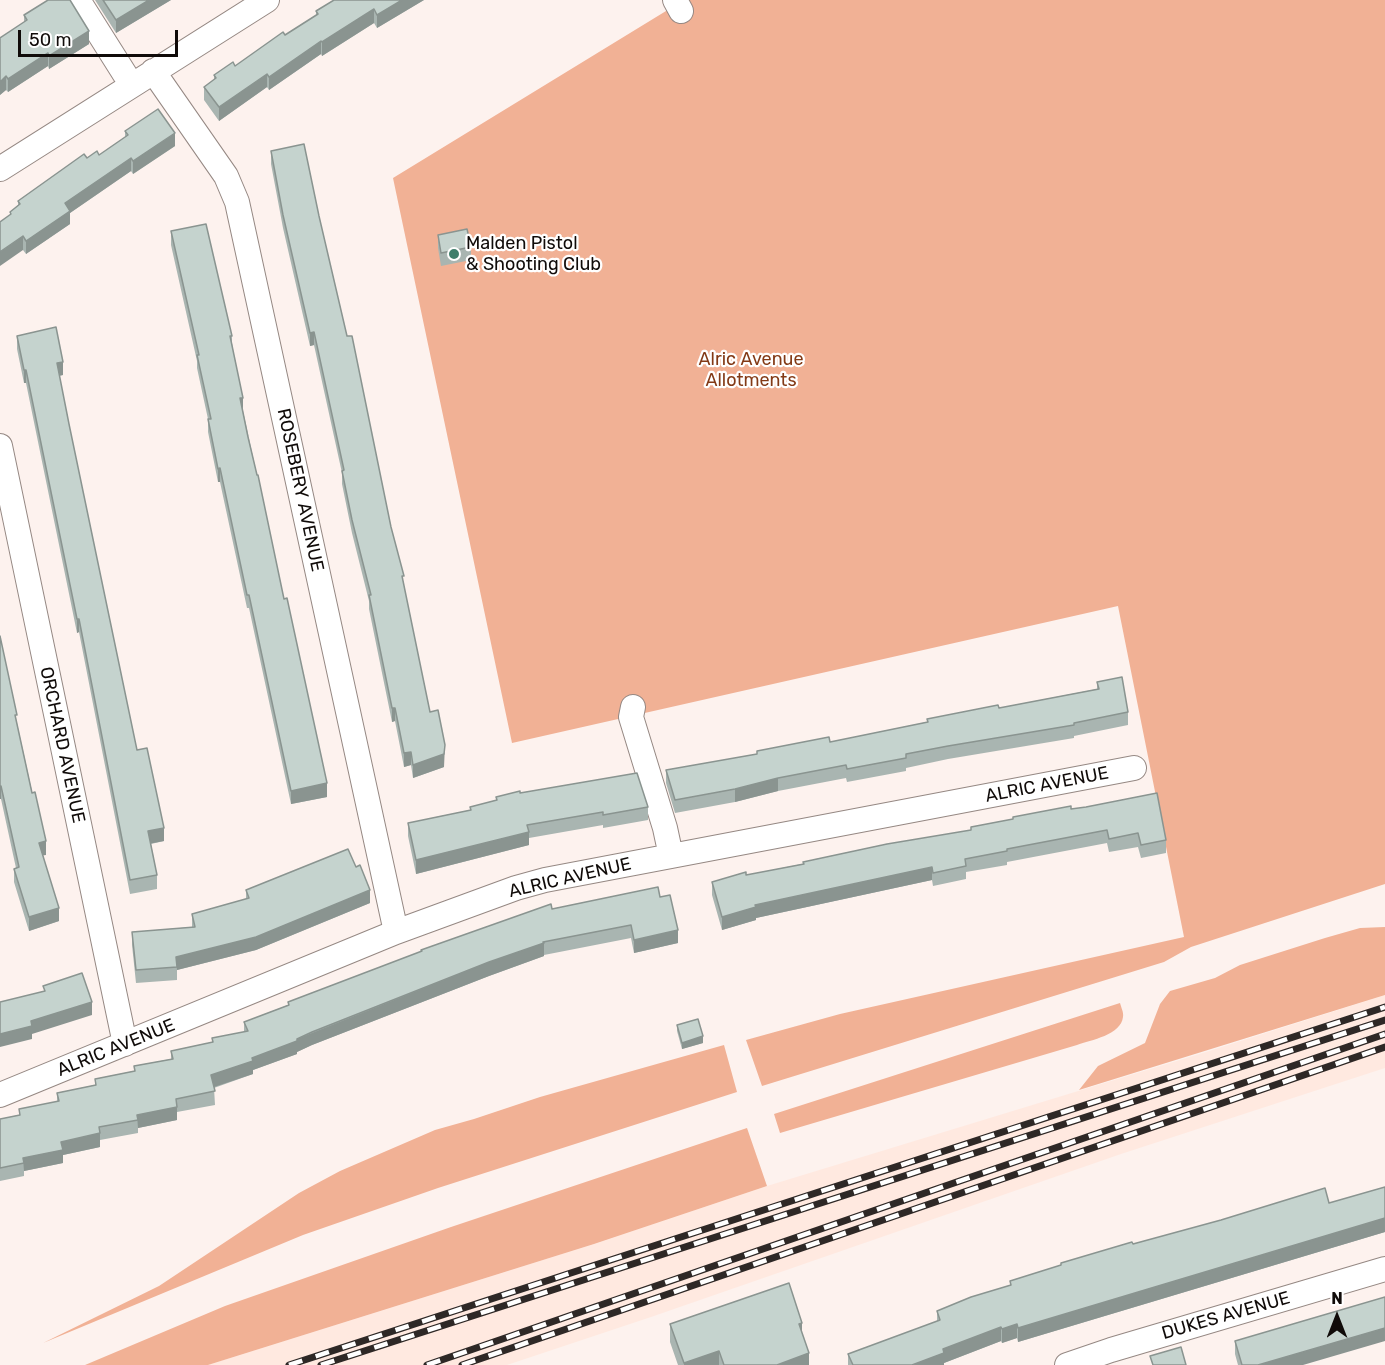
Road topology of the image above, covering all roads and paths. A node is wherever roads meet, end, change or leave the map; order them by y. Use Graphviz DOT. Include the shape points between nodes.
graph roads {
  1 [pos="78,0"];
  2 [pos="267,0"];
  3 [pos="153,71"];
  4 [pos="131,84"];
  5 [pos="0,169"];
  6 [pos="0,446"];
  7 [pos="633,707"];
  8 [pos="1134,768"];
  9 [pos="671,856"];
  10 [pos="396,932"];
  11 [pos="125,1044"];
  12 [pos="0,1095"];
  13 [pos="1385,1269"];
  14 [pos="1080,1363"];
  1 -- 4 [label="street"];
  2 -- 3 [label="street"];
  3 -- 4 [label="street"];
  3 -- 10 [label="street, ROSEBERY AVENUE" via="226,176 237,202"];
  4 -- 5 [label="street"];
  6 -- 11 [label="street, ORCHARD AVENUE"];
  7 -- 9 [label="street" via="631,717"];
  8 -- 9 [label="street, ALRIC AVENUE"];
  9 -- 10 [label="street, ALRIC AVENUE" via="516,888"];
  10 -- 11 [label="street, ALRIC AVENUE"];
  11 -- 12 [label="street, ALRIC AVENUE"];
  13 -- 14 [label="street, DUKES AVENUE"];
}
